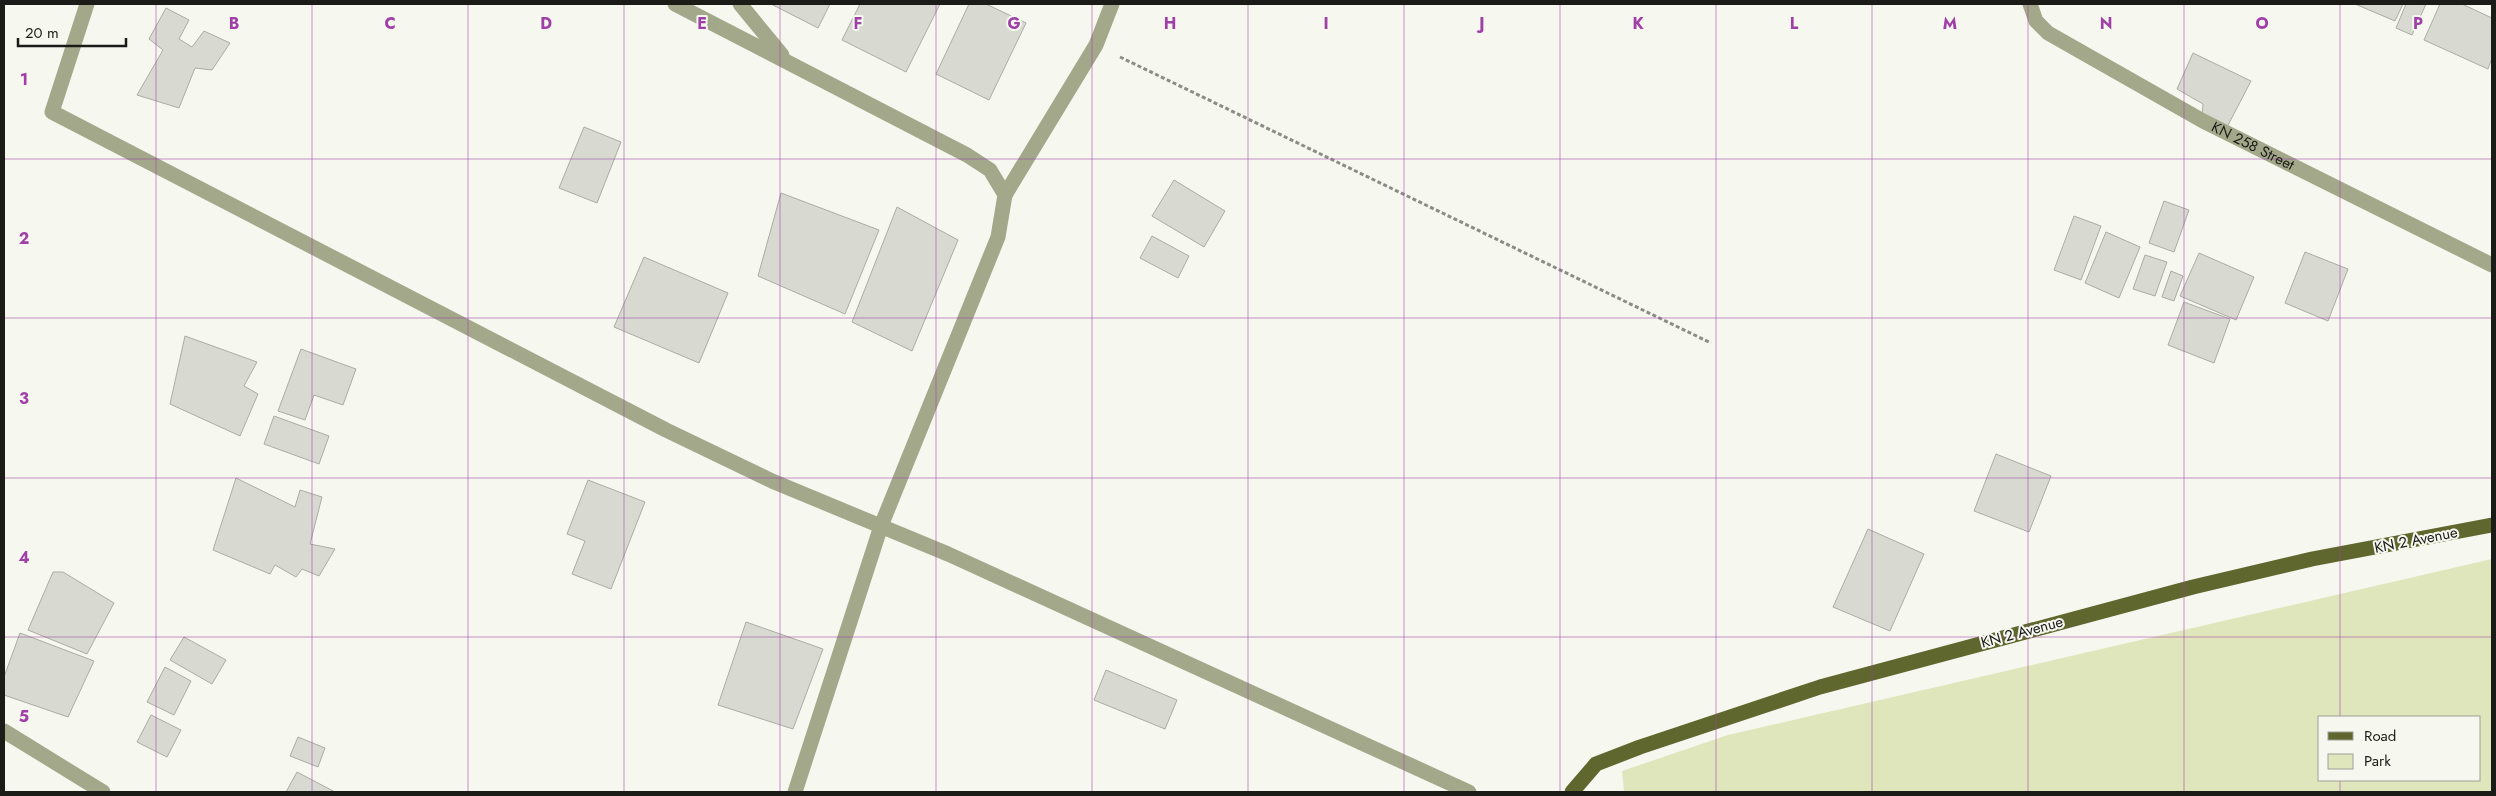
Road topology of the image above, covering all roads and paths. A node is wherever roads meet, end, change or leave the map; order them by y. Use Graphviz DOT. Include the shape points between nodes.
graph roads {
  1 [pos="87,4"];
  2 [pos="676,4"];
  3 [pos="740,4"];
  4 [pos="1112,4"];
  5 [pos="2030,4"];
  6 [pos="1096,45"];
  7 [pos="786,60"];
  8 [pos="1005,195"];
  9 [pos="2492,266"];
  10 [pos="1711,343"];
  11 [pos="2492,525"];
  12 [pos="881,526"];
  13 [pos="4,731"];
  14 [pos="103,792"];
  15 [pos="795,792"];
  16 [pos="1469,792"];
  17 [pos="1572,792"];
  1 -- 12 [label="street" via="52,112 666,430 772,481"];
  2 -- 7 [label="street"];
  3 -- 7 [label="street"];
  4 -- 6 [label="street"];
  5 -- 9 [label="street, KN 258 Street" via="2036,20 2048,33 2203,121"];
  6 -- 8 [label="street"];
  6 -- 10 [label="path"];
  7 -- 8 [label="street" via="967,155 990,170"];
  8 -- 12 [label="street" via="998,237"];
  11 -- 17 [label="main road, KN 2 Avenue" via="2312,559 2193,587 1820,686 1596,764"];
  12 -- 15 [label="street"];
  12 -- 16 [label="street"];
  13 -- 14 [label="street"];
}
